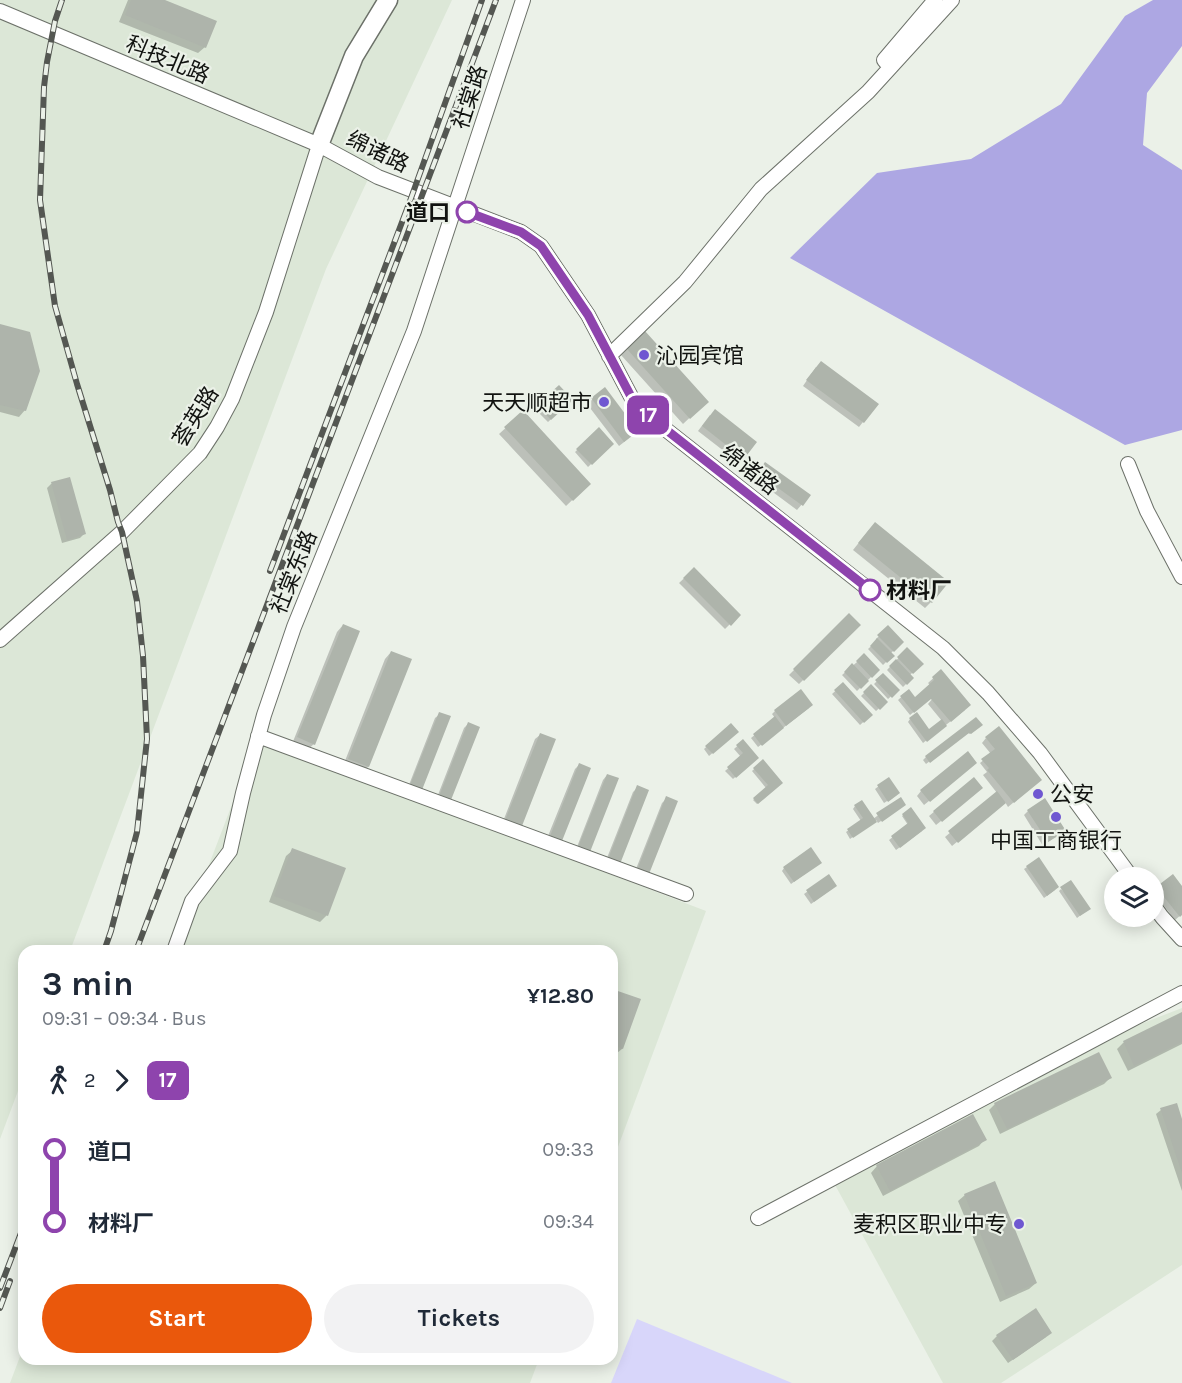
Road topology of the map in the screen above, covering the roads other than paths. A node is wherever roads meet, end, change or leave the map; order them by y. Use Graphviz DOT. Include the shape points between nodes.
graph roads {
  1 [pos="388,0"];
  2 [pos="523,0"];
  3 [pos="935,0"];
  4 [pos="952,0"];
  5 [pos="0,12"];
  6 [pos="890,67"];
  7 [pos="319,145"];
  8 [pos="455,207"];
  9 [pos="609,356"];
  10 [pos="1128,464"];
  11 [pos="1182,577"];
  12 [pos="0,640"];
  13 [pos="258,736"];
  14 [pos="1124,867"];
  15 [pos="686,894"];
  16 [pos="1164,919"];
  17 [pos="1182,939"];
  18 [pos="176,945"];
  19 [pos="1182,993"];
  20 [pos="758,1218"];
  1 -- 7 [label="main road" via="354,56"];
  2 -- 8 [label="street, 社棠路"];
  3 -- 6 [label="street" via="884,60"];
  4 -- 6 [label="street"];
  5 -- 7 [label="street, 科技北路"];
  6 -- 9 [label="street" via="868,92 761,189 685,282"];
  7 -- 8 [label="street, 绵诸路" via="378,177"];
  7 -- 12 [label="street, 荟英路" via="266,312 232,399 201,453 122,532"];
  8 -- 9 [label="street, 绵诸路" via="521,232 541,246 588,315"];
  8 -- 13 [label="street, 社棠东路" via="414,331 294,627"];
  9 -- 14 [label="street, 绵诸路" via="636,406 943,648 1040,753"];
  10 -- 11 [label="street" via="1147,511"];
  13 -- 15 [label="street"];
  13 -- 18 [label="street, 社棠东路" via="230,851 192,901"];
  16 -- 17 [label="street"];
  19 -- 20 [label="street"];
}
